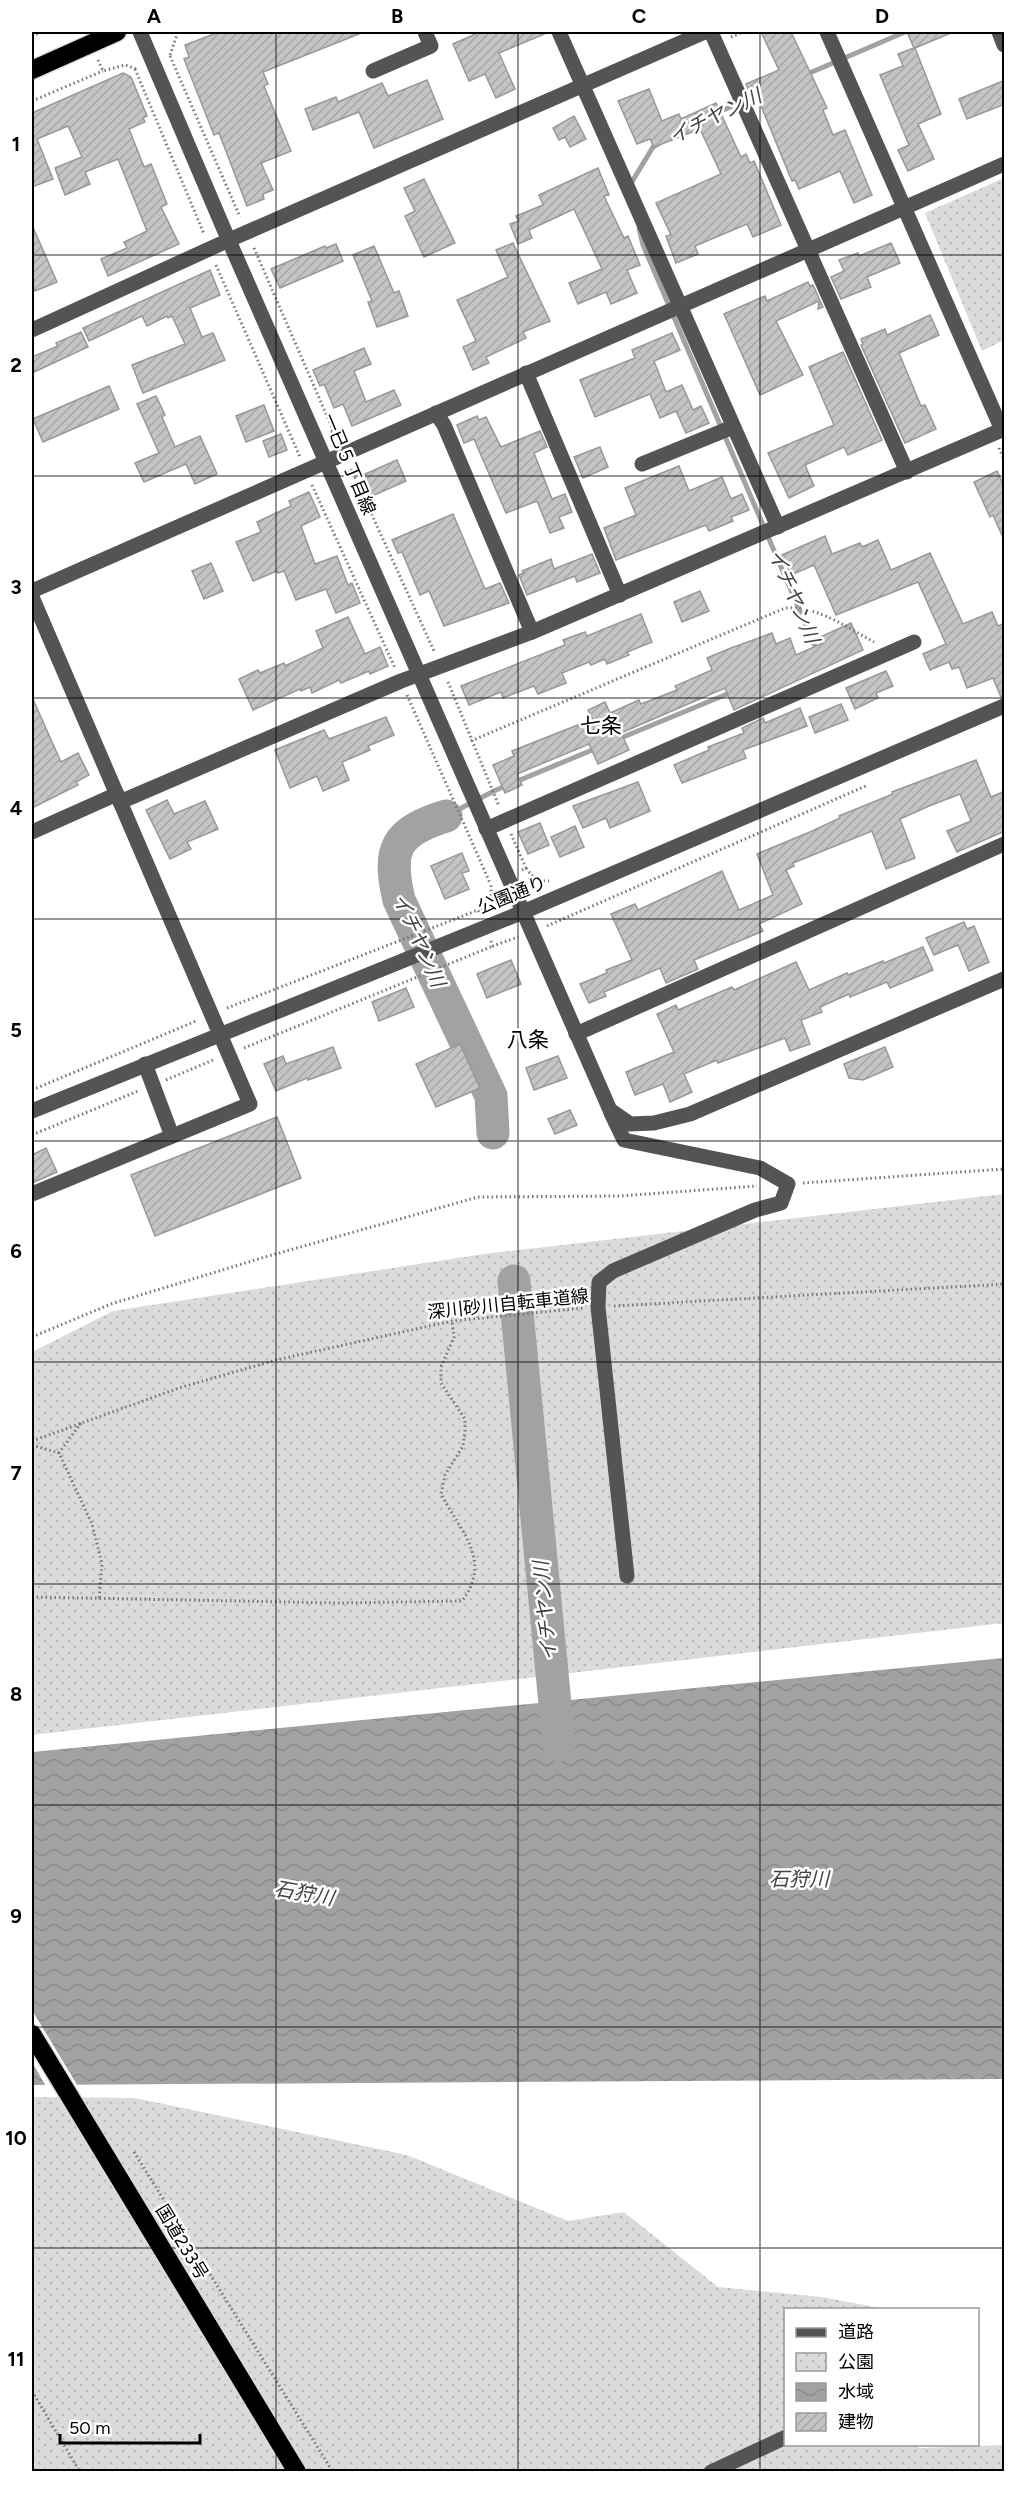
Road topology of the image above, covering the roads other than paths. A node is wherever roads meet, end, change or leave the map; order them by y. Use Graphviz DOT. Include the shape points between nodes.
graph roads {
  1 [pos="117,32"];
  2 [pos="140,32"];
  3 [pos="425,32"];
  4 [pos="559,32"];
  5 [pos="705,32"];
  6 [pos="711,32"];
  7 [pos="827,32"];
  8 [pos="999,32"];
  9 [pos="1005,45"];
  10 [pos="32,70"];
  11 [pos="373,71"];
  12 [pos="582,86"];
  13 [pos="1005,164"];
  14 [pos="904,208"];
  15 [pos="229,240"];
  16 [pos="808,250"];
  17 [pos="680,305"];
  18 [pos="32,330"];
  19 [pos="526,373"];
  20 [pos="436,413"];
  21 [pos="733,427"];
  22 [pos="1003,429"];
  23 [pos="326,462"];
  24 [pos="642,464"];
  25 [pos="907,472"];
  26 [pos="778,527"];
  27 [pos="32,591"];
  28 [pos="620,594"];
  29 [pos="32,597"];
  30 [pos="532,632"];
  31 [pos="914,642"];
  32 [pos="419,676"];
  33 [pos="1005,706"];
  34 [pos="119,798"];
  35 [pos="486,829"];
  36 [pos="32,832"];
  37 [pos="1005,844"];
  38 [pos="523,912"];
  39 [pos="1005,980"];
  40 [pos="221,1034"];
  41 [pos="576,1034"];
  42 [pos="145,1064"];
  43 [pos="610,1110"];
  44 [pos="32,1111"];
  45 [pos="172,1136"];
  46 [pos="32,1194"];
  47 [pos="627,1576"];
  48 [pos="32,2034"];
  49 [pos="784,2438"];
  50 [pos="297,2472"];
  51 [pos="711,2472"];
  1 -- 10 [label="highway"];
  2 -- 15 [label="street, 一已５丁目線"];
  3 -- 11 [label="street" via="431,46"];
  4 -- 12 [label="street"];
  5 -- 12 [label="street"];
  6 -- 16 [label="street"];
  7 -- 14 [label="street"];
  8 -- 9 [label="street"];
  12 -- 15 [label="street"];
  12 -- 17 [label="street"];
  13 -- 14 [label="street"];
  14 -- 16 [label="street"];
  14 -- 22 [label="street"];
  15 -- 18 [label="street"];
  15 -- 23 [label="street, 一已５丁目線"];
  16 -- 17 [label="street"];
  16 -- 25 [label="street"];
  17 -- 19 [label="street"];
  17 -- 21 [label="street"];
  19 -- 20 [label="street"];
  19 -- 28 [label="street"];
  20 -- 23 [label="street"];
  20 -- 30 [label="street"];
  21 -- 24 [label="street"];
  21 -- 26 [label="street"];
  22 -- 25 [label="street"];
  23 -- 27 [label="street"];
  23 -- 32 [label="street, 一已５丁目線"];
  25 -- 26 [label="street"];
  26 -- 28 [label="street"];
  28 -- 30 [label="street"];
  29 -- 34 [label="street"];
  30 -- 32 [label="street"];
  31 -- 35 [label="street"];
  32 -- 34 [label="street"];
  32 -- 35 [label="street, 一已５丁目線"];
  33 -- 38 [label="street, 公園通り"];
  34 -- 36 [label="street"];
  34 -- 40 [label="street"];
  35 -- 38 [label="street, 一已５丁目線"];
  37 -- 41 [label="street"];
  38 -- 40 [label="street, 公園通り"];
  38 -- 41 [label="street, 一已５丁目線"];
  39 -- 43 [label="street" via="690,1114 630,1124"];
  40 -- 42 [label="street, 公園通り"];
  40 -- 45 [label="street" via="250,1104"];
  41 -- 43 [label="street, 一已５丁目線"];
  42 -- 44 [label="street, 公園通り"];
  42 -- 45 [label="street"];
  43 -- 47 [label="street, 一已５丁目線" via="624,1140 760,1168 788,1184 781,1203 755,1210 613,1270 599,1282 598,1307"];
  45 -- 46 [label="street"];
  48 -- 50 [label="highway, 国道233号"];
  49 -- 51 [label="street"];
}
